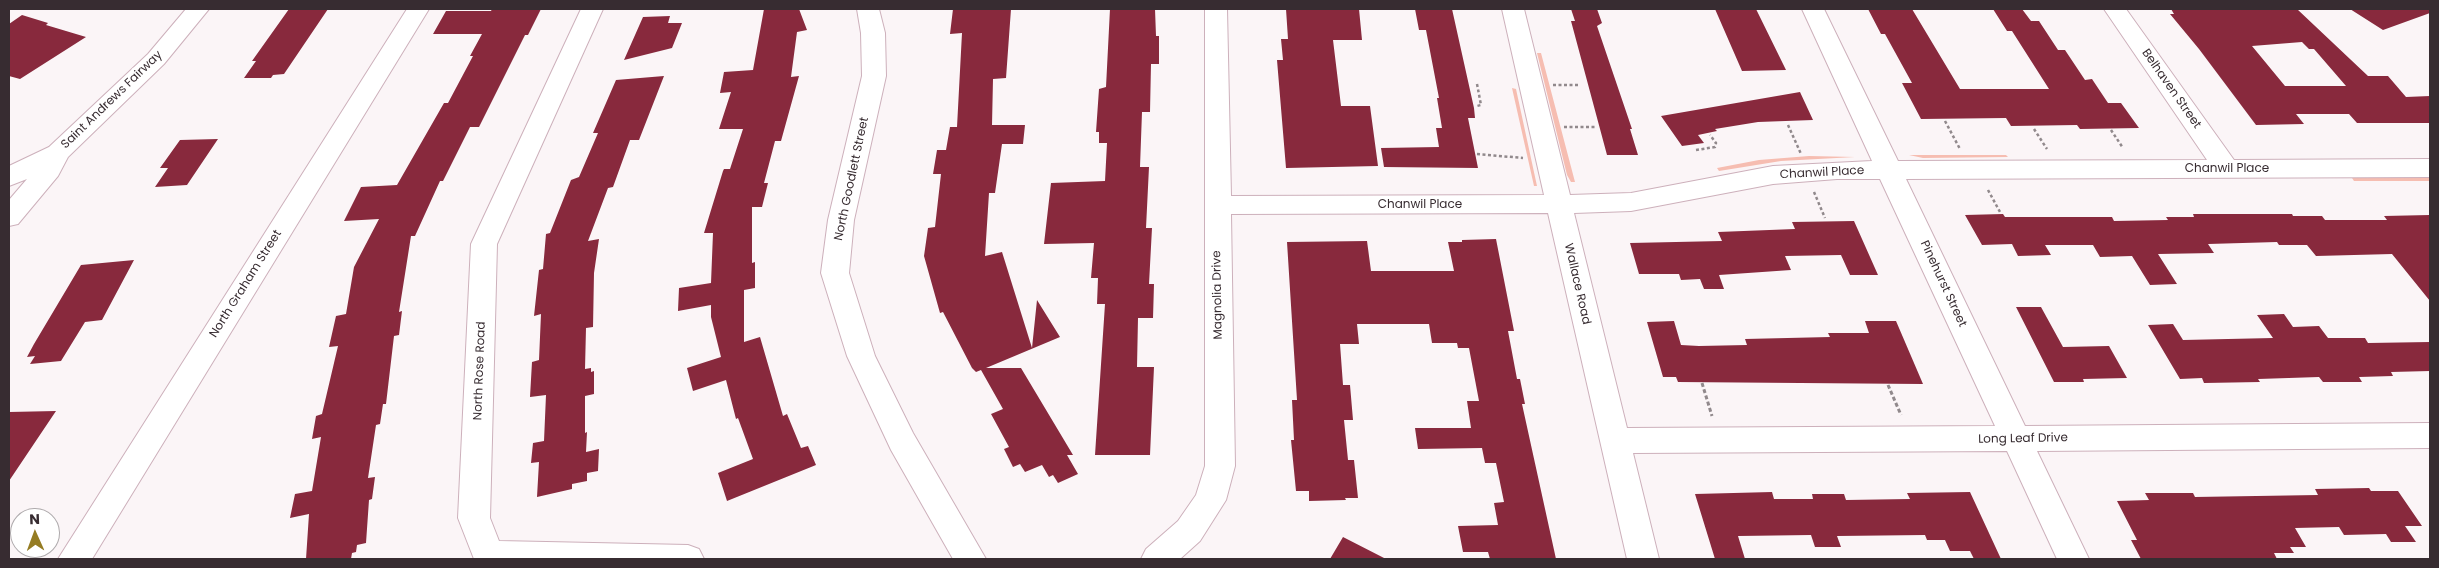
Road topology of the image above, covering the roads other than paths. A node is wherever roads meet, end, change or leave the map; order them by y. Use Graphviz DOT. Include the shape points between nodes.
graph roads {
  1 [pos="198,9"];
  2 [pos="418,9"];
  3 [pos="592,9"];
  4 [pos="868,9"];
  5 [pos="1216,9"];
  6 [pos="1513,9"];
  7 [pos="1813,9"];
  8 [pos="2115,9"];
  9 [pos="58,152"];
  10 [pos="2430,168"];
  11 [pos="2227,169"];
  12 [pos="1889,170"];
  13 [pos="9,177"];
  14 [pos="1217,205"];
  15 [pos="1558,205"];
  16 [pos="9,217"];
  17 [pos="2429,438"];
  18 [pos="2016,439"];
  19 [pos="1616,441"];
  20 [pos="74,559"];
  21 [pos="688,559"];
  22 [pos="970,559"];
  23 [pos="1156,559"];
  24 [pos="1643,559"];
  25 [pos="2073,559"];
  1 -- 9 [label="street, Saint Andrews Fairway" via="156,59"];
  2 -- 20 [label="street, North Graham Street"];
  3 -- 21 [label="street, North Rose Road" via="484,244 474,518 488,555"];
  4 -- 22 [label="street, North Goodlett Street" via="873,33 874,76 841,220 835,274 861,356 902,442"];
  5 -- 14 [label="street, Magnolia Drive"];
  6 -- 15 [label="street, Wallace Road"];
  7 -- 12 [label="street, Pinehurst Street"];
  8 -- 11 [label="street, Belhaven Street"];
  9 -- 13 [label="street"];
  9 -- 16 [label="street, Saint Andrews Fairway" via="49,170"];
  10 -- 11 [label="street, Chanwil Place"];
  11 -- 12 [label="street, Chanwil Place"];
  12 -- 15 [label="street, Chanwil Place" via="1806,172 1631,202"];
  12 -- 18 [label="street, Pinehurst Street"];
  14 -- 15 [label="street, Chanwil Place"];
  14 -- 23 [label="street, Magnolia Drive" via="1220,466 1210,500 1189,531"];
  15 -- 19 [label="street, Wallace Road"];
  17 -- 18 [label="street, Long Leaf Drive"];
  18 -- 19 [label="street, Long Leaf Drive"];
  18 -- 25 [label="street, Pinehurst Street"];
  19 -- 24 [label="street, Wallace Road"];
}
